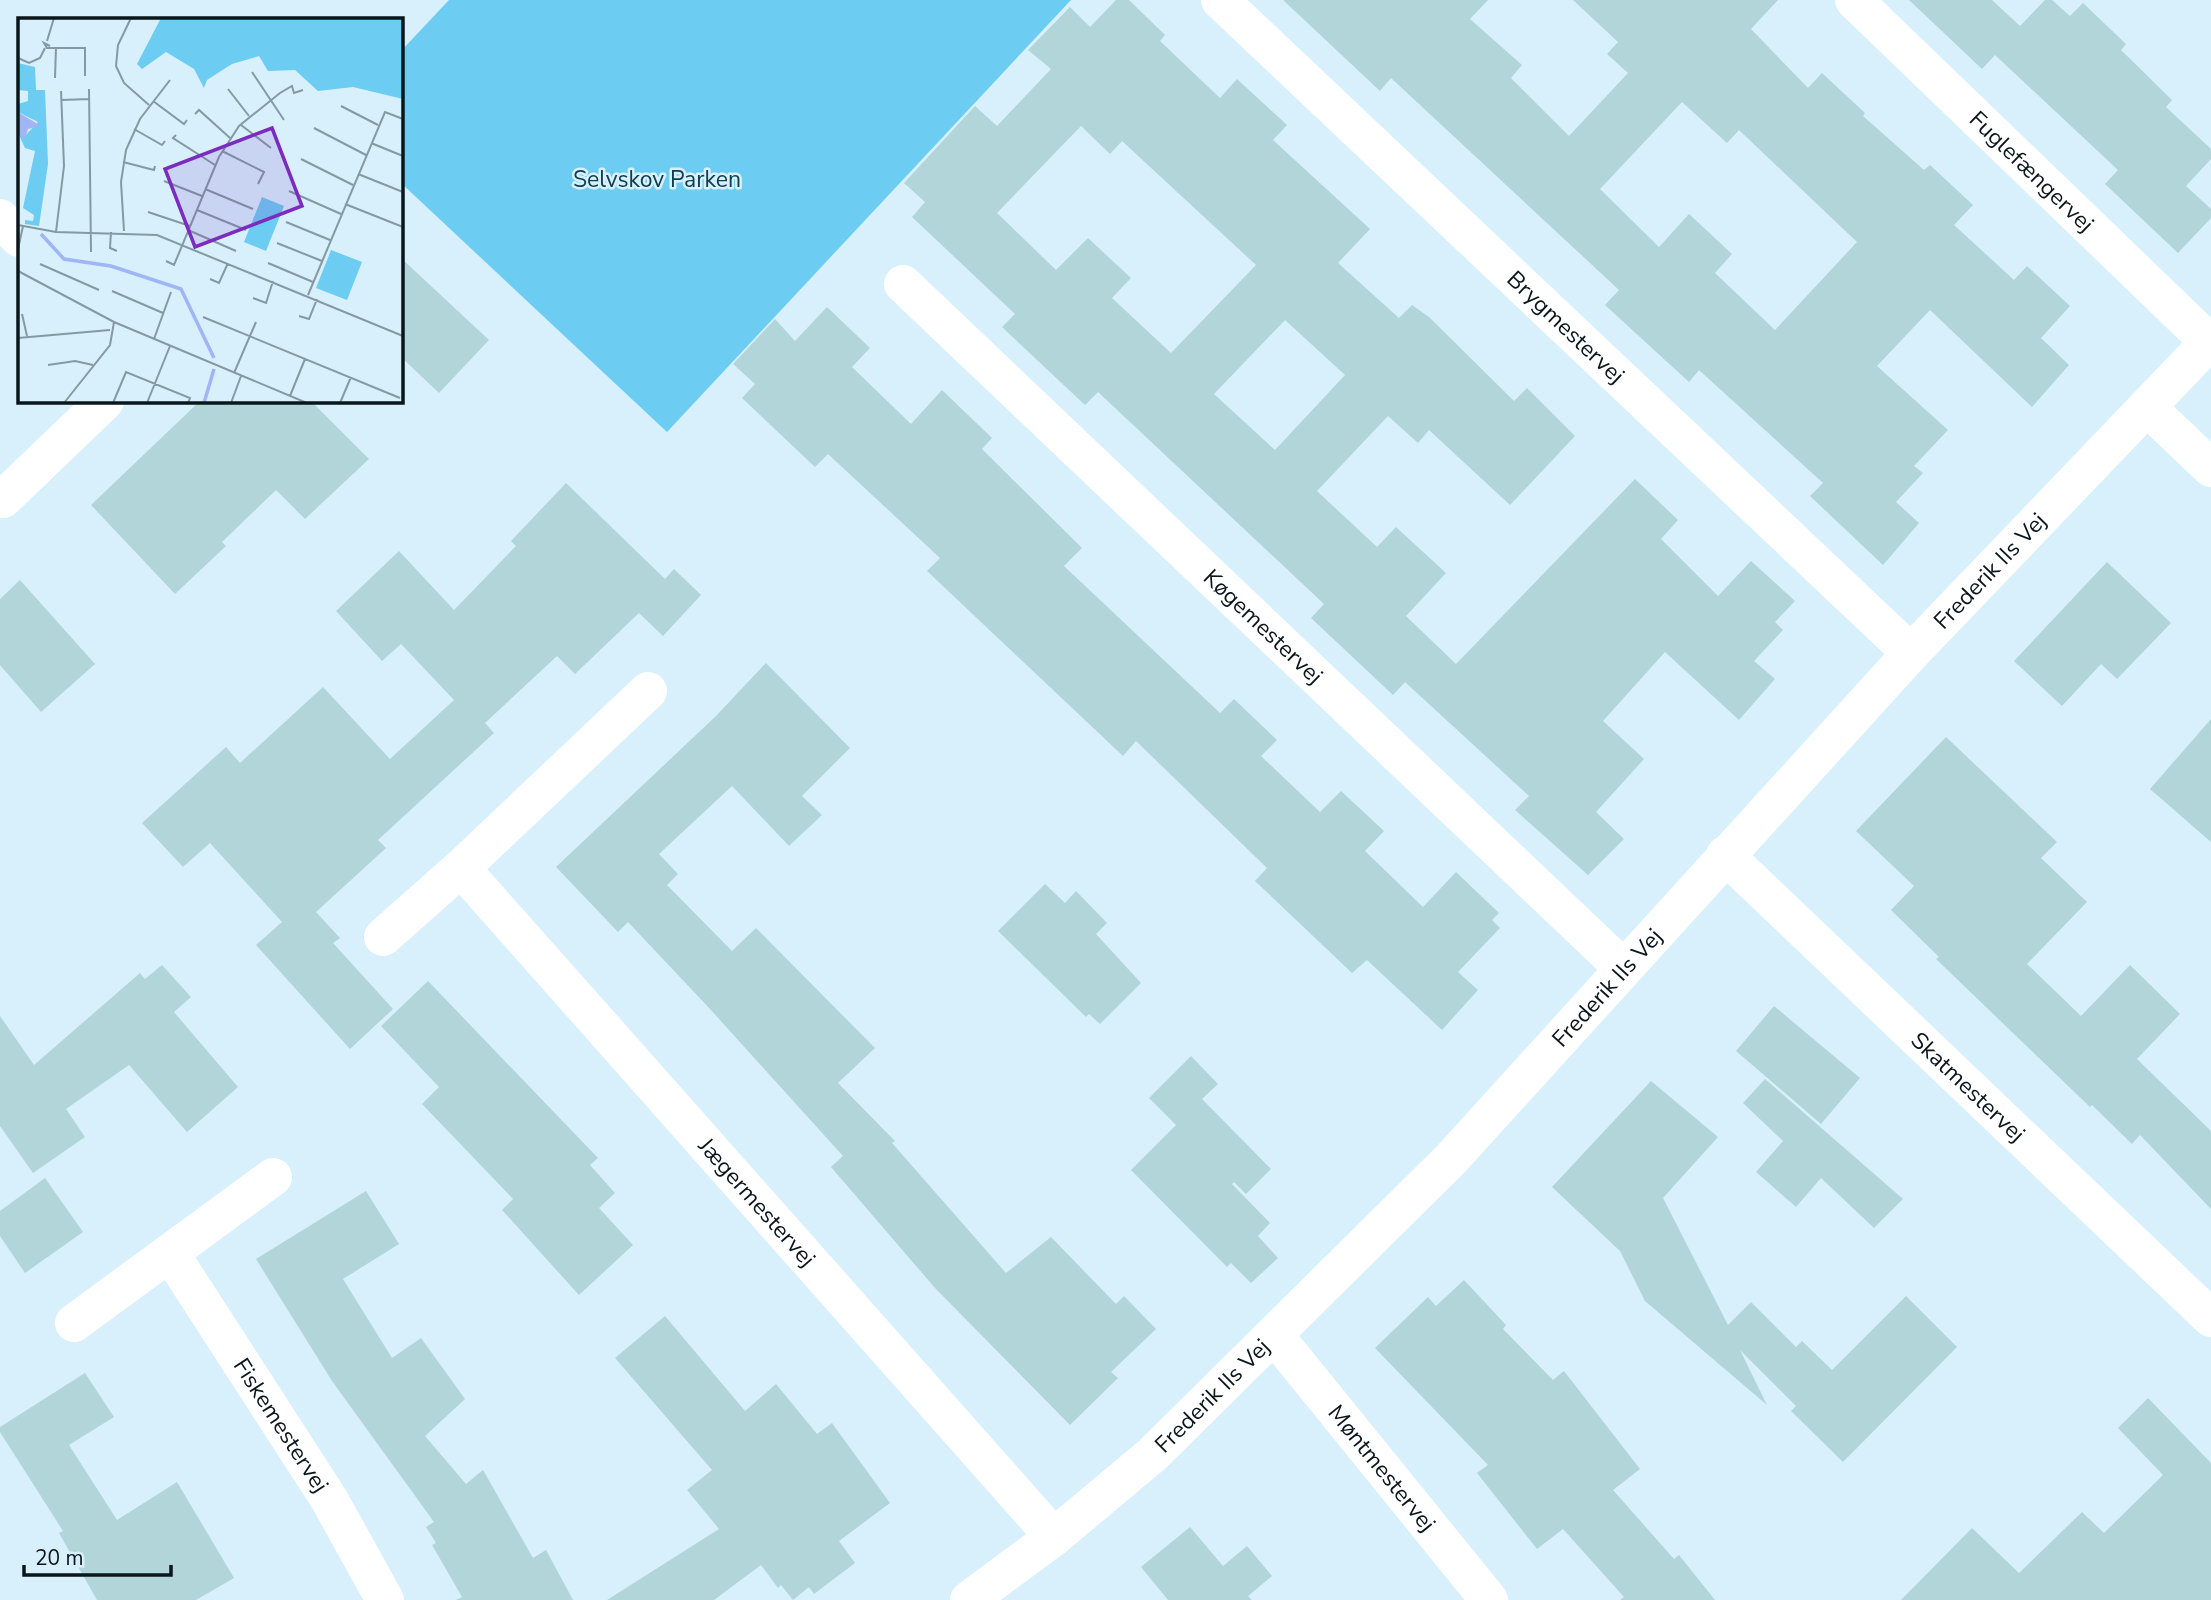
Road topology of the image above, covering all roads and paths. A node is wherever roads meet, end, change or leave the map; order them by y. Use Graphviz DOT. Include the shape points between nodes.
graph roads {
  1 [pos="1220,0"];
  2 [pos="1854,0"];
  3 [pos="0,219"];
  4 [pos="18,237"];
  5 [pos="903,284"];
  6 [pos="2210,341"];
  7 [pos="104,402"];
  8 [pos="2147,407"];
  9 [pos="2211,468"];
  10 [pos="3,499"];
  11 [pos="1911,653"];
  12 [pos="648,691"];
  13 [pos="1725,855"];
  14 [pos="461,868"];
  15 [pos="383,937"];
  16 [pos="1623,968"];
  17 [pos="273,1177"];
  18 [pos="170,1253"];
  19 [pos="2211,1318"];
  20 [pos="74,1323"];
  21 [pos="1275,1336"];
  22 [pos="1054,1537"];
  23 [pos="385,1600"];
  24 [pos="969,1600"];
  25 [pos="1489,1600"];
  1 -- 11 [label="street, Brygmestervej"];
  2 -- 6 [label="street, Fuglefængervej"];
  3 -- 4 [label="street"];
  5 -- 16 [label="street, Køgemestervej"];
  6 -- 8 [label="street, Frederik IIs Vej"];
  7 -- 10 [label="street"];
  8 -- 9 [label="street"];
  8 -- 11 [label="street, Frederik IIs Vej"];
  11 -- 13 [label="street, Frederik IIs Vej"];
  12 -- 14 [label="street"];
  13 -- 16 [label="street, Frederik IIs Vej"];
  13 -- 19 [label="street, Skatmestervej"];
  14 -- 15 [label="street"];
  14 -- 22 [label="street, Jægermestervej"];
  16 -- 21 [label="street, Frederik IIs Vej" via="1451,1159"];
  17 -- 18 [label="street"];
  18 -- 20 [label="street"];
  18 -- 23 [label="street, Fiskemestervej" via="329,1499"];
  21 -- 22 [label="street, Frederik IIs Vej" via="1153,1454"];
  21 -- 25 [label="street, Møntmestervej"];
  22 -- 24 [label="street, Frederik IIs Vej"];
}
